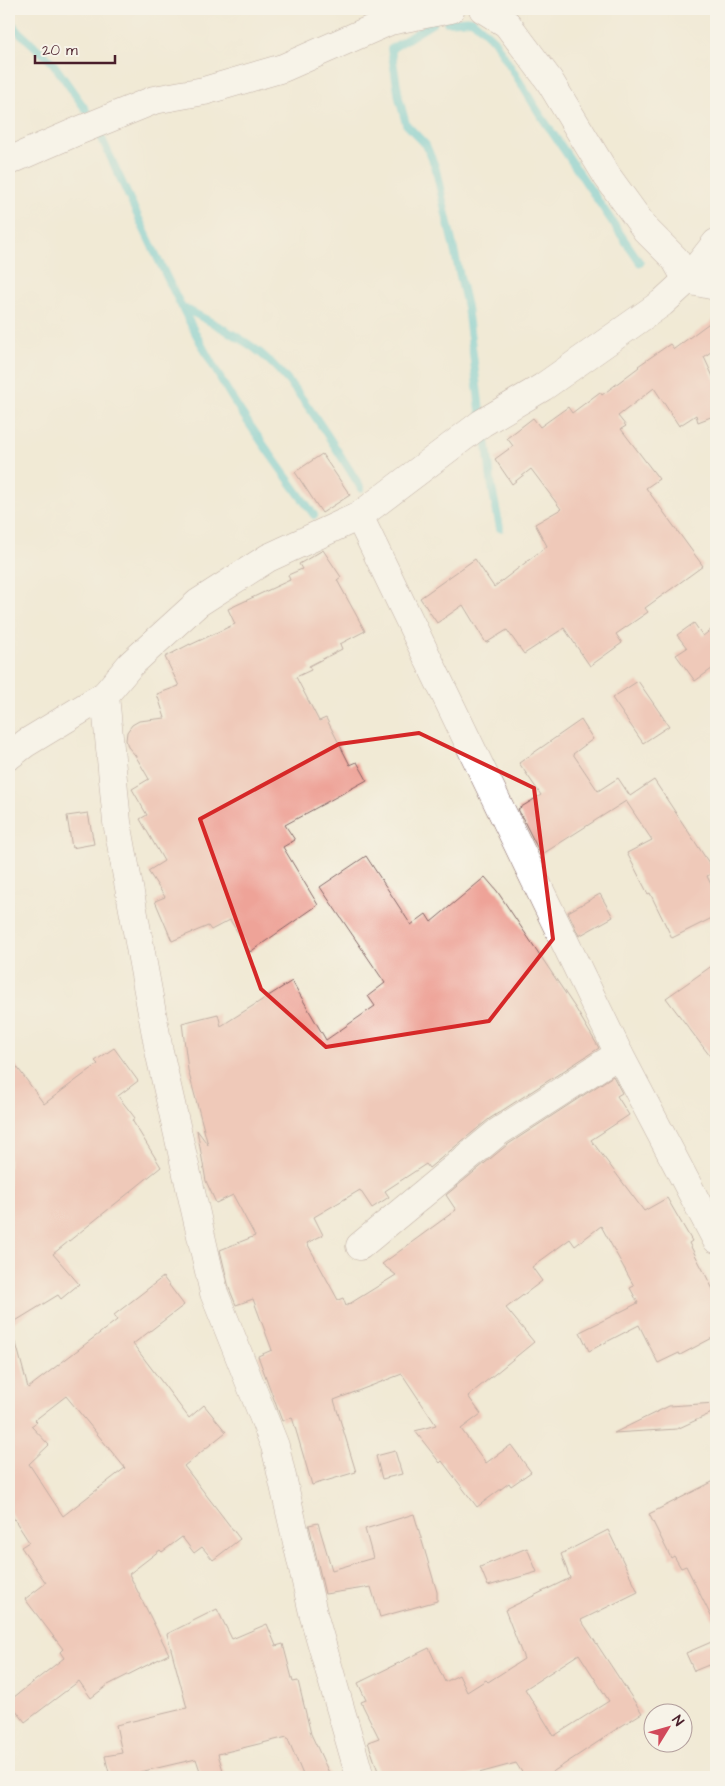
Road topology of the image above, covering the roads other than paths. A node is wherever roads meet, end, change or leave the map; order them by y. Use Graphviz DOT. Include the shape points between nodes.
graph roads {
  1 [pos="451,9"];
  2 [pos="483,9"];
  3 [pos="9,162"];
  4 [pos="716,242"];
  5 [pos="687,280"];
  6 [pos="716,286"];
  7 [pos="359,516"];
  8 [pos="105,695"];
  9 [pos="9,756"];
  10 [pos="619,1054"];
  11 [pos="716,1239"];
  12 [pos="360,1246"];
  13 [pos="360,1777"];
  1 -- 3 [label="street" via="390,21 283,68 204,91 154,100"];
  2 -- 5 [label="street" via="507,24 549,80 607,176 646,230 675,259"];
  4 -- 5 [label="street"];
  5 -- 6 [label="street"];
  5 -- 7 [label="street" via="662,303 543,387 482,423"];
  7 -- 8 [label="street" via="268,558 198,603 131,664"];
  7 -- 10 [label="street"];
  8 -- 9 [label="street"];
  8 -- 13 [label="street" via="116,822 159,1051 214,1292 275,1446 314,1616"];
  10 -- 11 [label="street"];
  10 -- 12 [label="street" via="498,1132"];
}
